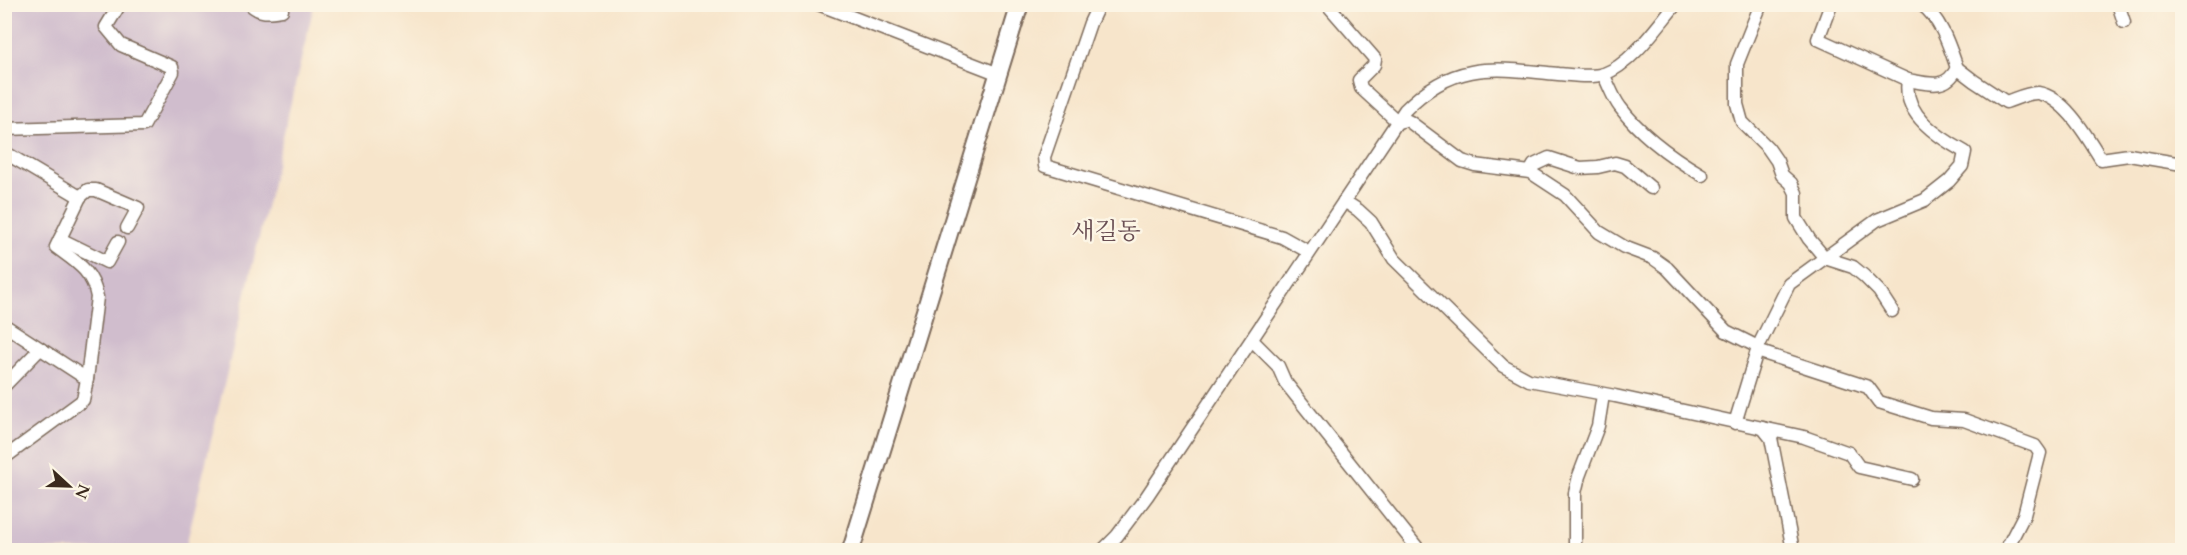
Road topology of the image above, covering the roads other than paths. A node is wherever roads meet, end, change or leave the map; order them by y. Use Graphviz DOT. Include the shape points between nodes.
graph roads {
  1 [pos="120,4"];
  2 [pos="250,4"];
  3 [pos="818,4"];
  4 [pos="1020,4"];
  5 [pos="1099,4"];
  6 [pos="1327,4"];
  7 [pos="1676,4"];
  8 [pos="1761,4"];
  9 [pos="1831,4"];
  10 [pos="1921,4"];
  11 [pos="2118,4"];
  12 [pos="282,10"];
  13 [pos="2124,22"];
  14 [pos="1957,68"];
  15 [pos="999,74"];
  16 [pos="1603,74"];
  17 [pos="1908,80"];
  18 [pos="1398,122"];
  19 [pos="4,129"];
  20 [pos="4,152"];
  21 [pos="2182,164"];
  22 [pos="1530,172"];
  23 [pos="1702,175"];
  24 [pos="1651,188"];
  25 [pos="80,197"];
  26 [pos="1344,201"];
  27 [pos="127,228"];
  28 [pos="60,239"];
  29 [pos="118,242"];
  30 [pos="1310,252"];
  31 [pos="1825,258"];
  32 [pos="1892,311"];
  33 [pos="4,326"];
  34 [pos="1252,340"];
  35 [pos="40,349"];
  36 [pos="1757,349"];
  37 [pos="87,379"];
  38 [pos="4,386"];
  39 [pos="1603,395"];
  40 [pos="1735,423"];
  41 [pos="1763,428"];
  42 [pos="4,458"];
  43 [pos="1912,479"];
  44 [pos="2008,546"];
  45 [pos="851,550"];
  46 [pos="1103,550"];
  47 [pos="1419,550"];
  48 [pos="1575,550"];
  49 [pos="1793,550"];
  1 -- 19 [label="street" via="106,27 121,45 172,68 173,72 144,125"];
  2 -- 12 [label="street" via="266,13"];
  3 -- 15 [label="street"];
  4 -- 15 [label="main road"];
  5 -- 30 [label="street" via="1044,157 1045,166 1282,237"];
  6 -- 18 [label="street" via="1375,59 1359,80 1361,88"];
  7 -- 16 [label="street" via="1635,52"];
  8 -- 31 [label="street" via="1737,64 1739,113 1791,183 1796,193 1796,218"];
  9 -- 17 [label="street" via="1818,39"];
  10 -- 14 [label="street" via="1940,26"];
  11 -- 13 [label="street"];
  14 -- 17 [label="street" via="1952,78 1942,84"];
  14 -- 21 [label="street" via="2006,102 2036,93 2058,101 2101,159 2129,155"];
  15 -- 45 [label="main road"];
  16 -- 18 [label="street" via="1493,68 1455,75 1413,102"];
  16 -- 23 [label="street" via="1627,116 1667,153"];
  17 -- 31 [label="street" via="1906,92 1910,103 1924,123 1965,152 1962,166 1925,200 1876,220"];
  18 -- 22 [label="street" via="1410,122 1462,161"];
  18 -- 26 [label="street"];
  20 -- 25 [label="street"];
  22 -- 24 [label="street" via="1534,165 1549,158 1580,168 1615,163 1625,166"];
  22 -- 36 [label="street" via="1565,195 1599,232 1667,268 1726,331"];
  25 -- 27 [label="street" via="88,190 96,190 138,208"];
  25 -- 28 [label="street"];
  26 -- 30 [label="street"];
  26 -- 39 [label="street" via="1371,222 1394,259 1503,366 1529,380"];
  28 -- 29 [label="street" via="106,262"];
  28 -- 37 [label="street" via="56,247 90,275 95,284 97,297"];
  30 -- 34 [label="street"];
  31 -- 32 [label="street" via="1853,267 1879,291"];
  31 -- 36 [label="street" via="1789,284"];
  33 -- 35 [label="street"];
  34 -- 46 [label="street" via="1147,496"];
  34 -- 47 [label="street" via="1278,366 1285,382"];
  35 -- 37 [label="street"];
  35 -- 38 [label="street"];
  36 -- 40 [label="street"];
  36 -- 44 [label="street" via="1868,387 1879,402 1931,418 1964,420 2035,446 2040,453 2024,515"];
  37 -- 42 [label="street" via="83,400"];
  39 -- 40 [label="street"];
  39 -- 48 [label="street" via="1598,426 1575,493"];
  40 -- 41 [label="street"];
  41 -- 43 [label="street" via="1849,453 1859,467"];
  41 -- 49 [label="street" via="1771,438"];
}
